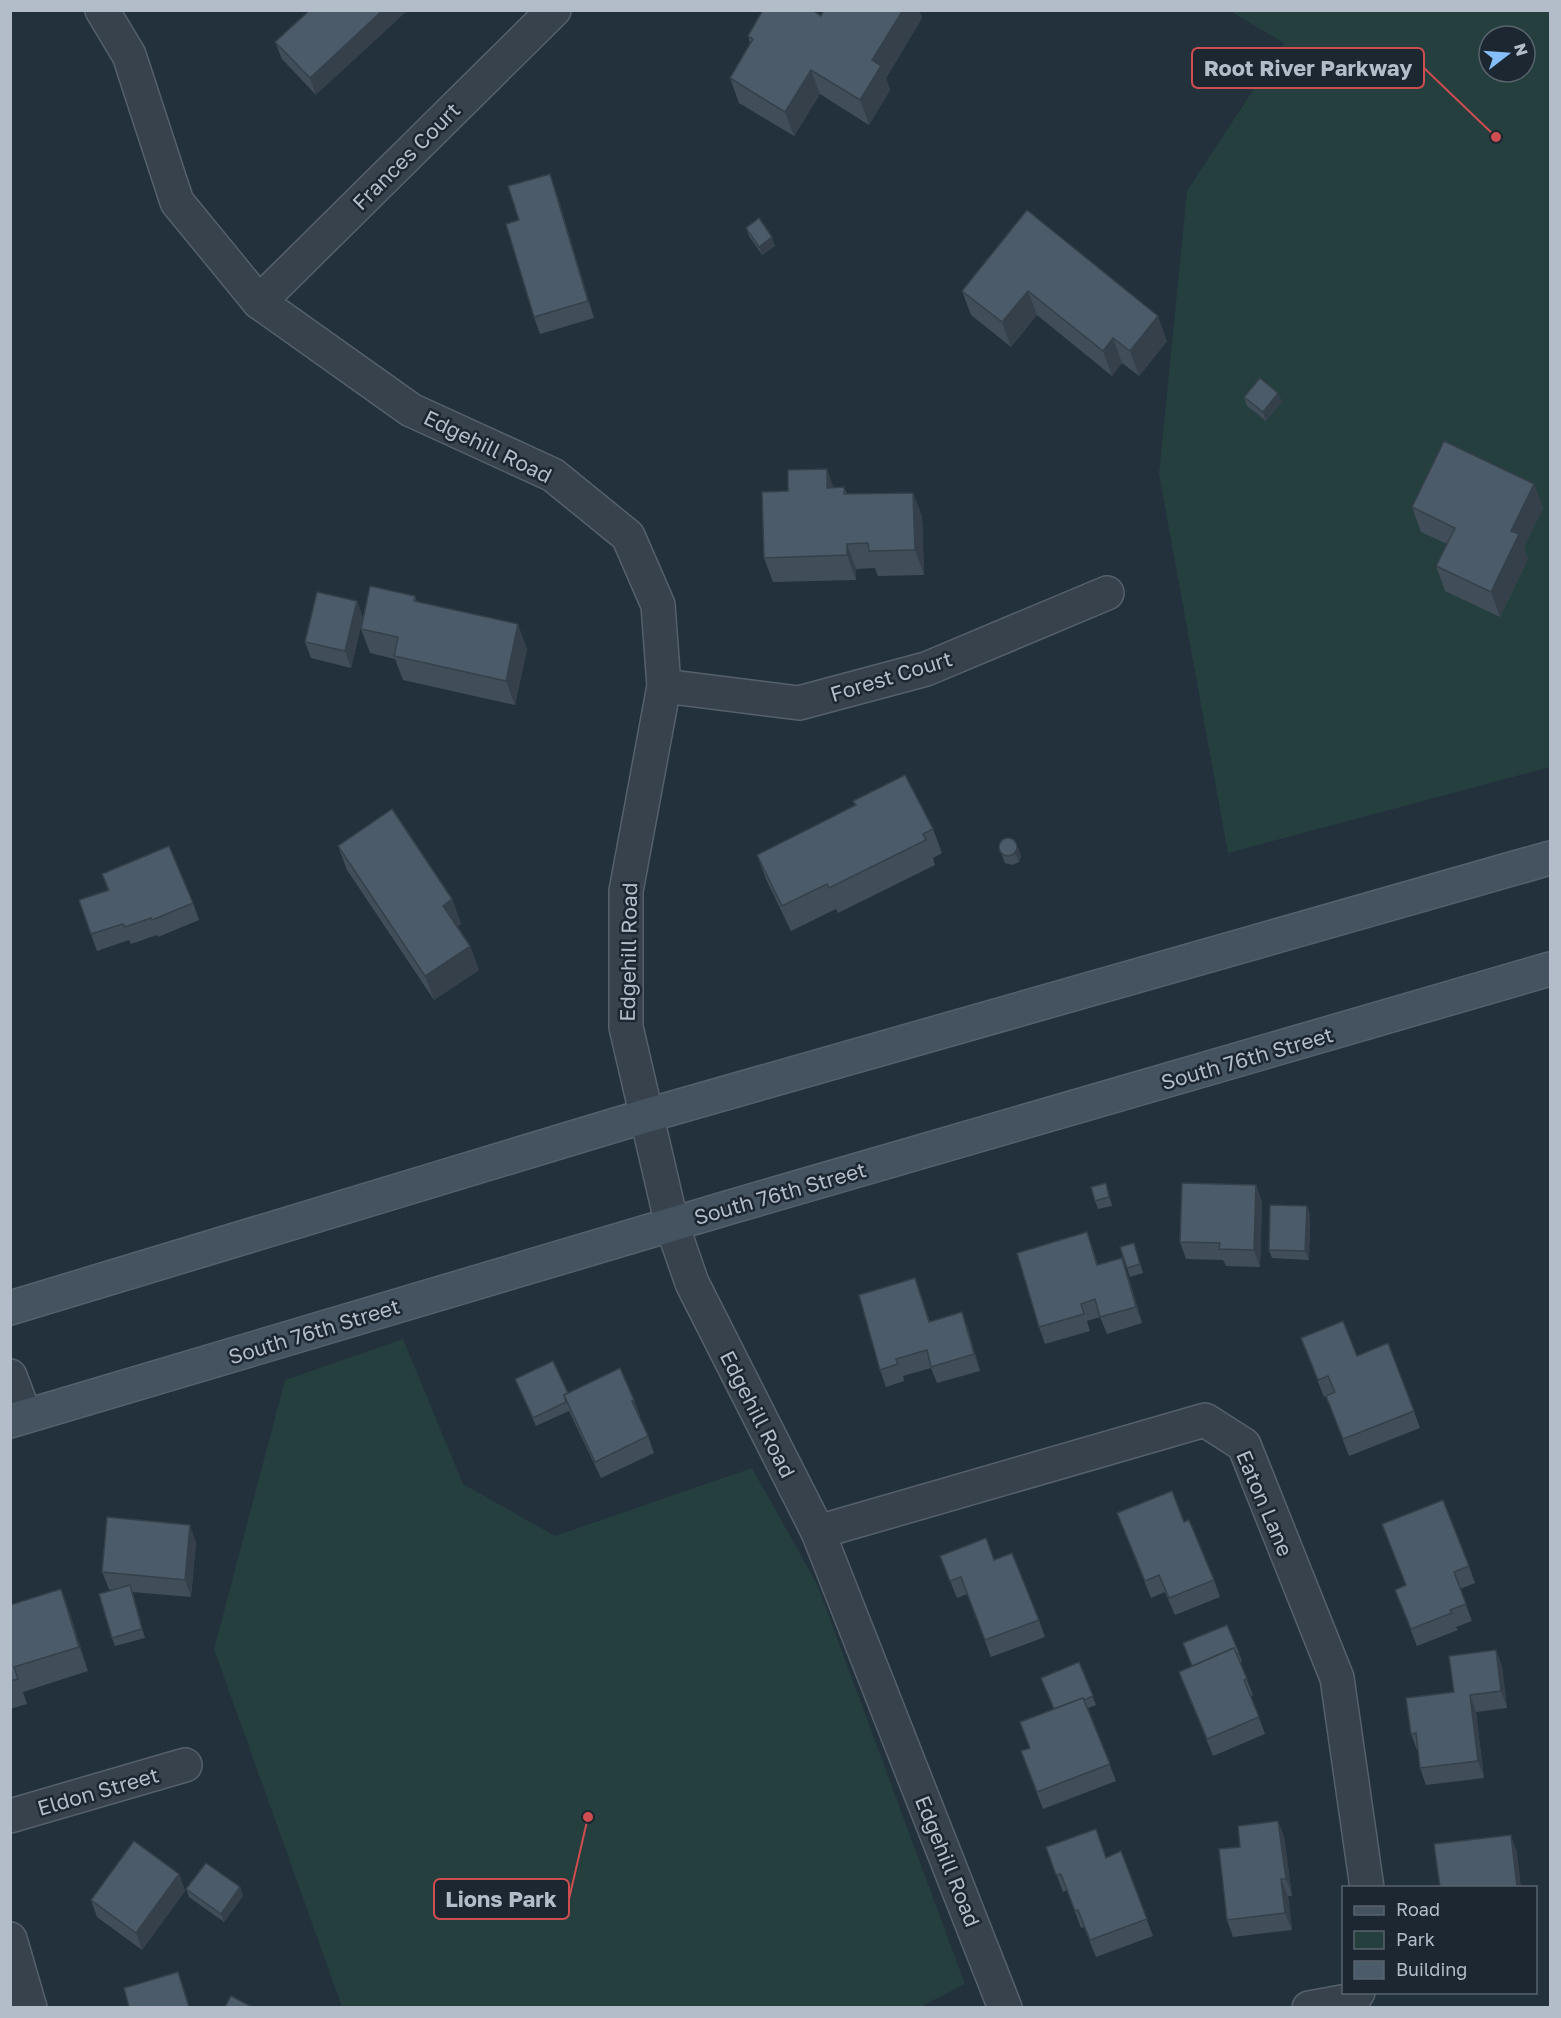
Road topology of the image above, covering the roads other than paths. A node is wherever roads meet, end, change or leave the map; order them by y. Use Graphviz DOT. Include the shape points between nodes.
graph roads {
  1 [pos="102,10"];
  2 [pos="554,10"];
  3 [pos="259,302"];
  4 [pos="1107,592"];
  5 [pos="664,686"];
  6 [pos="1551,858"];
  7 [pos="1551,969"];
  8 [pos="645,1116"];
  9 [pos="672,1225"];
  10 [pos="10,1308"];
  11 [pos="10,1376"];
  12 [pos="18,1419"];
  13 [pos="818,1532"];
  14 [pos="185,1765"];
  15 [pos="10,1816"];
  16 [pos="1366,1886"];
  17 [pos="10,1939"];
  18 [pos="1357,1994"];
  19 [pos="30,2007"];
  20 [pos="1005,2007"];
  21 [pos="1309,2007"];
  1 -- 3 [label="street, Edgehill Road" via="129,56 177,202"];
  2 -- 3 [label="street, Frances Court"];
  3 -- 5 [label="street, Edgehill Road" via="411,410 553,475 628,536 658,606"];
  4 -- 5 [label="street, Forest Court" via="926,669 799,703"];
  5 -- 8 [label="street, Edgehill Road" via="626,891 626,1027"];
  6 -- 8 [label="main road"];
  7 -- 9 [label="main road, South 76th Street"];
  8 -- 9 [label="street, Edgehill Road"];
  8 -- 10 [label="main road"];
  9 -- 12 [label="main road, South 76th Street"];
  9 -- 13 [label="street, Edgehill Road" via="692,1283"];
  11 -- 12 [label="street"];
  13 -- 16 [label="street, Eaton Lane" via="1205,1420 1244,1445 1337,1678"];
  13 -- 20 [label="street, Edgehill Road"];
  14 -- 15 [label="street, Eldon Street"];
  17 -- 19 [label="street"];
  18 -- 21 [label="street" via="1353,2001"];
}
